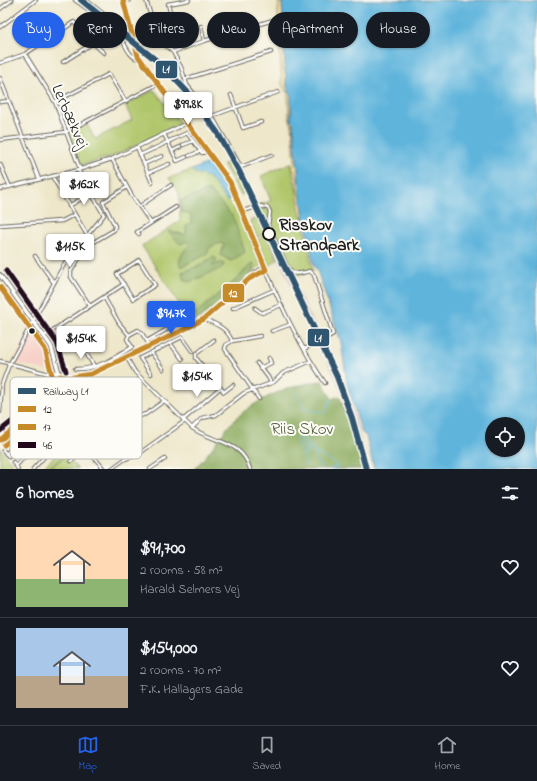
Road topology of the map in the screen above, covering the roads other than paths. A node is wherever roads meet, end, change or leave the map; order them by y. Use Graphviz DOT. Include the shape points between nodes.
graph roads {
  1 [pos="12,0"];
  2 [pos="36,0"];
  3 [pos="75,0"];
  4 [pos="86,0"];
  5 [pos="130,0"];
  6 [pos="146,0"];
  7 [pos="189,0"];
  8 [pos="123,1"];
  9 [pos="0,9"];
  10 [pos="101,12"];
  11 [pos="150,12"];
  12 [pos="73,23"];
  13 [pos="201,26"];
  14 [pos="0,27"];
  15 [pos="207,40"];
  16 [pos="204,41"];
  17 [pos="85,48"];
  18 [pos="98,48"];
  19 [pos="168,48"];
  20 [pos="180,49"];
  21 [pos="173,52"];
  22 [pos="270,52"];
  23 [pos="104,53"];
  24 [pos="25,54"];
  25 [pos="140,59"];
  26 [pos="63,62"];
  27 [pos="0,63"];
  28 [pos="0,78"];
  29 [pos="185,79"];
  30 [pos="158,84"];
  31 [pos="278,92"];
  32 [pos="231,95"];
  33 [pos="9,101"];
  34 [pos="0,102"];
  35 [pos="55,102"];
  36 [pos="126,102"];
  37 [pos="236,108"];
  38 [pos="212,116"];
  39 [pos="261,122"];
  40 [pos="188,123"];
  41 [pos="66,132"];
  42 [pos="164,134"];
  43 [pos="23,138"];
  44 [pos="0,140"];
  45 [pos="193,140"];
  46 [pos="168,142"];
  47 [pos="137,147"];
  48 [pos="209,150"];
  49 [pos="172,151"];
  50 [pos="200,151"];
  51 [pos="140,155"];
  52 [pos="272,155"];
  53 [pos="162,156"];
  54 [pos="112,160"];
  55 [pos="0,164"];
  56 [pos="144,164"];
  57 [pos="170,164"];
  58 [pos="79,169"];
  59 [pos="148,173"];
  60 [pos="52,176"];
  61 [pos="39,180"];
  62 [pos="152,183"];
  63 [pos="171,185"];
  64 [pos="10,187"];
  65 [pos="127,187"];
  66 [pos="0,188"];
  67 [pos="91,193"];
  68 [pos="69,206"];
  69 [pos="140,206"];
  70 [pos="176,207"];
  71 [pos="243,211"];
  72 [pos="74,215"];
  73 [pos="150,223"];
  74 [pos="0,225"];
  75 [pos="139,234"];
  76 [pos="87,235"];
  77 [pos="35,256"];
  78 [pos="265,268"];
  79 [pos="0,274"];
  80 [pos="54,283"];
  81 [pos="124,284"];
  82 [pos="274,290"];
  83 [pos="104,297"];
  84 [pos="281,305"];
  85 [pos="90,306"];
  86 [pos="233,308"];
  87 [pos="254,308"];
  88 [pos="188,317"];
  89 [pos="204,319"];
  90 [pos="33,321"];
  91 [pos="290,322"];
  92 [pos="272,331"];
  93 [pos="129,335"];
  94 [pos="44,336"];
  95 [pos="260,336"];
  96 [pos="99,338"];
  97 [pos="214,340"];
  98 [pos="323,340"];
  99 [pos="147,341"];
  100 [pos="232,342"];
  101 [pos="170,343"];
  102 [pos="316,343"];
  103 [pos="150,346"];
  104 [pos="304,349"];
  105 [pos="192,351"];
  106 [pos="139,352"];
  107 [pos="151,352"];
  108 [pos="142,356"];
  109 [pos="126,358"];
  110 [pos="182,358"];
  111 [pos="269,358"];
  112 [pos="0,361"];
  113 [pos="310,361"];
  114 [pos="257,363"];
  115 [pos="10,364"];
  116 [pos="94,366"];
  117 [pos="260,368"];
  118 [pos="75,369"];
  119 [pos="163,369"];
  120 [pos="151,374"];
  121 [pos="57,376"];
  122 [pos="274,376"];
  123 [pos="62,377"];
  124 [pos="74,377"];
  125 [pos="140,377"];
  126 [pos="142,379"];
  127 [pos="276,381"];
  128 [pos="325,383"];
  129 [pos="271,384"];
  130 [pos="233,385"];
  131 [pos="220,388"];
  132 [pos="252,390"];
  133 [pos="259,399"];
  134 [pos="164,401"];
  135 [pos="0,412"];
  136 [pos="142,415"];
  137 [pos="184,420"];
  138 [pos="192,428"];
  139 [pos="10,433"];
  140 [pos="0,440"];
  141 [pos="3,450"];
  142 [pos="10,450"];
  143 [pos="142,451"];
  144 [pos="6,454"];
  145 [pos="9,457"];
  146 [pos="24,459"];
  147 [pos="42,459"];
  148 [pos="74,459"];
  149 [pos="96,459"];
  150 [pos="125,459"];
  151 [pos="165,459"];
  152 [pos="71,461"];
  153 [pos="13,462"];
  154 [pos="17,467"];
  155 [pos="32,469"];
  156 [pos="104,469"];
  157 [pos="111,469"];
  158 [pos="150,469"];
  159 [pos="250,469"];
  1 -- 9 [label="street"];
  2 -- 14 [label="street"];
  3 -- 25 [label="street" via="115,31 131,54"];
  4 -- 10 [label="street"];
  5 -- 8 [label="street"];
  6 -- 11 [label="street"];
  7 -- 20 [label="street" via="168,4"];
  8 -- 25 [label="street"];
  12 -- 24 [label="street"];
  13 -- 16 [label="street"];
  15 -- 16 [label="street"];
  16 -- 20 [label="street"];
  17 -- 26 [label="street"];
  18 -- 23 [label="street"];
  19 -- 21 [label="street"];
  20 -- 21 [label="street"];
  21 -- 29 [label="street"];
  22 -- 29 [label="street"];
  24 -- 27 [label="street"];
  24 -- 35 [label="street, Lerbækvej"];
  25 -- 30 [label="street"];
  28 -- 33 [label="street"];
  29 -- 38 [label="street"];
  30 -- 36 [label="street"];
  30 -- 40 [label="street"];
  31 -- 37 [label="street"];
  32 -- 37 [label="street"];
  33 -- 34 [label="street"];
  33 -- 43 [label="street"];
  35 -- 36 [label="street" via="109,74"];
  35 -- 41 [label="street, Lerbækvej"];
  36 -- 41 [label="street"];
  37 -- 38 [label="street"];
  37 -- 39 [label="street" via="243,128"];
  38 -- 52 [label="street" via="240,167"];
  40 -- 42 [label="street"];
  40 -- 48 [label="street"];
  41 -- 43 [label="street"];
  41 -- 58 [label="street, Lerbækvej"];
  42 -- 46 [label="street"];
  42 -- 47 [label="street"];
  43 -- 44 [label="street"];
  43 -- 61 [label="street"];
  45 -- 46 [label="street" via="187,133"];
  45 -- 49 [label="street"];
  45 -- 50 [label="street"];
  46 -- 49 [label="street"];
  46 -- 51 [label="street"];
  47 -- 51 [label="street"];
  47 -- 54 [label="street"];
  48 -- 50 [label="street" via="204,153"];
  48 -- 71 [label="street" via="230,182"];
  49 -- 50 [label="street" via="177,160"];
  51 -- 56 [label="street"];
  53 -- 56 [label="street"];
  54 -- 58 [label="street"];
  54 -- 65 [label="street"];
  55 -- 64 [label="street"];
  56 -- 59 [label="street"];
  57 -- 59 [label="street"];
  58 -- 60 [label="street"];
  58 -- 67 [label="street, Lerbækvej"];
  59 -- 62 [label="street"];
  60 -- 61 [label="street"];
  60 -- 68 [label="street"];
  61 -- 64 [label="street"];
  63 -- 69 [label="street"];
  64 -- 66 [label="street"];
  65 -- 69 [label="street"];
  65 -- 85 [label="street" via="102,202 115,228 87,246 70,271"];
  67 -- 68 [label="street"];
  67 -- 76 [label="street, Lerbækvej" via="104,214"];
  68 -- 72 [label="street"];
  69 -- 73 [label="street"];
  70 -- 73 [label="street"];
  71 -- 78 [label="street"];
  71 -- 98 [label="street" via="260,206 268,208 268,225 289,270 299,274 310,271 316,278 333,334"];
  72 -- 74 [label="street" via="62,221"];
  72 -- 76 [label="street"];
  73 -- 75 [label="street" via="138,232"];
  76 -- 80 [label="street" via="66,261"];
  77 -- 80 [label="street"];
  78 -- 82 [label="street"];
  78 -- 89 [label="street"];
  79 -- 90 [label="street"];
  80 -- 90 [label="street"];
  81 -- 81 [label="street" via="117,274 138,260 155,284 133,298"];
  81 -- 83 [label="street"];
  82 -- 84 [label="street"];
  82 -- 86 [label="street"];
  83 -- 85 [label="street"];
  83 -- 93 [label="street"];
  84 -- 87 [label="street" via="262,313"];
  84 -- 91 [label="street"];
  85 -- 94 [label="street"];
  88 -- 99 [label="street"];
  89 -- 100 [label="street" via="228,332"];
  89 -- 103 [label="street"];
  90 -- 94 [label="street"];
  90 -- 115 [label="street"];
  91 -- 92 [label="street" via="289,325"];
  91 -- 104 [label="street"];
  93 -- 99 [label="street" via="138,330"];
  93 -- 116 [label="street" via="127,340 132,347 117,357"];
  94 -- 121 [label="street" via="53,351"];
  95 -- 100 [label="street"];
  96 -- 116 [label="street" via="85,347"];
  97 -- 131 [label="street" via="195,356"];
  99 -- 103 [label="street"];
  100 -- 132 [label="street" via="226,345 225,349"];
  101 -- 105 [label="street" via="182,337"];
  101 -- 107 [label="street"];
  101 -- 110 [label="street"];
  102 -- 104 [label="street"];
  103 -- 106 [label="street"];
  104 -- 113 [label="street"];
  106 -- 108 [label="street"];
  106 -- 109 [label="street"];
  107 -- 108 [label="street"];
  107 -- 119 [label="street"];
  108 -- 120 [label="street" via="140,358"];
  109 -- 124 [label="street" via="91,374"];
  109 -- 125 [label="street"];
  111 -- 117 [label="street" via="271,363"];
  112 -- 115 [label="street"];
  113 -- 127 [label="street" via="283,373"];
  113 -- 128 [label="street"];
  114 -- 117 [label="street"];
  115 -- 121 [label="street"];
  115 -- 135 [label="street" via="2,384"];
  116 -- 118 [label="street" via="86,370"];
  117 -- 129 [label="street" via="268,376"];
  121 -- 123 [label="street"];
  122 -- 127 [label="street"];
  126 -- 134 [label="street"];
  127 -- 129 [label="street"];
  129 -- 132 [label="street"];
  130 -- 131 [label="street" via="224,392"];
  131 -- 137 [label="street"];
  132 -- 133 [label="street"];
  132 -- 138 [label="street" via="240,395 216,415 202,418"];
  134 -- 136 [label="street"];
  134 -- 137 [label="street"];
  137 -- 138 [label="street"];
  137 -- 143 [label="street"];
  138 -- 159 [label="street" via="237,448 247,459"];
  139 -- 140 [label="street"];
  141 -- 144 [label="street"];
  142 -- 144 [label="street"];
  144 -- 145 [label="street"];
  146 -- 154 [label="street"];
  147 -- 155 [label="street"];
  148 -- 152 [label="street"];
  149 -- 156 [label="street"];
  150 -- 157 [label="street"];
  151 -- 158 [label="street"];
  153 -- 154 [label="street"];
}
